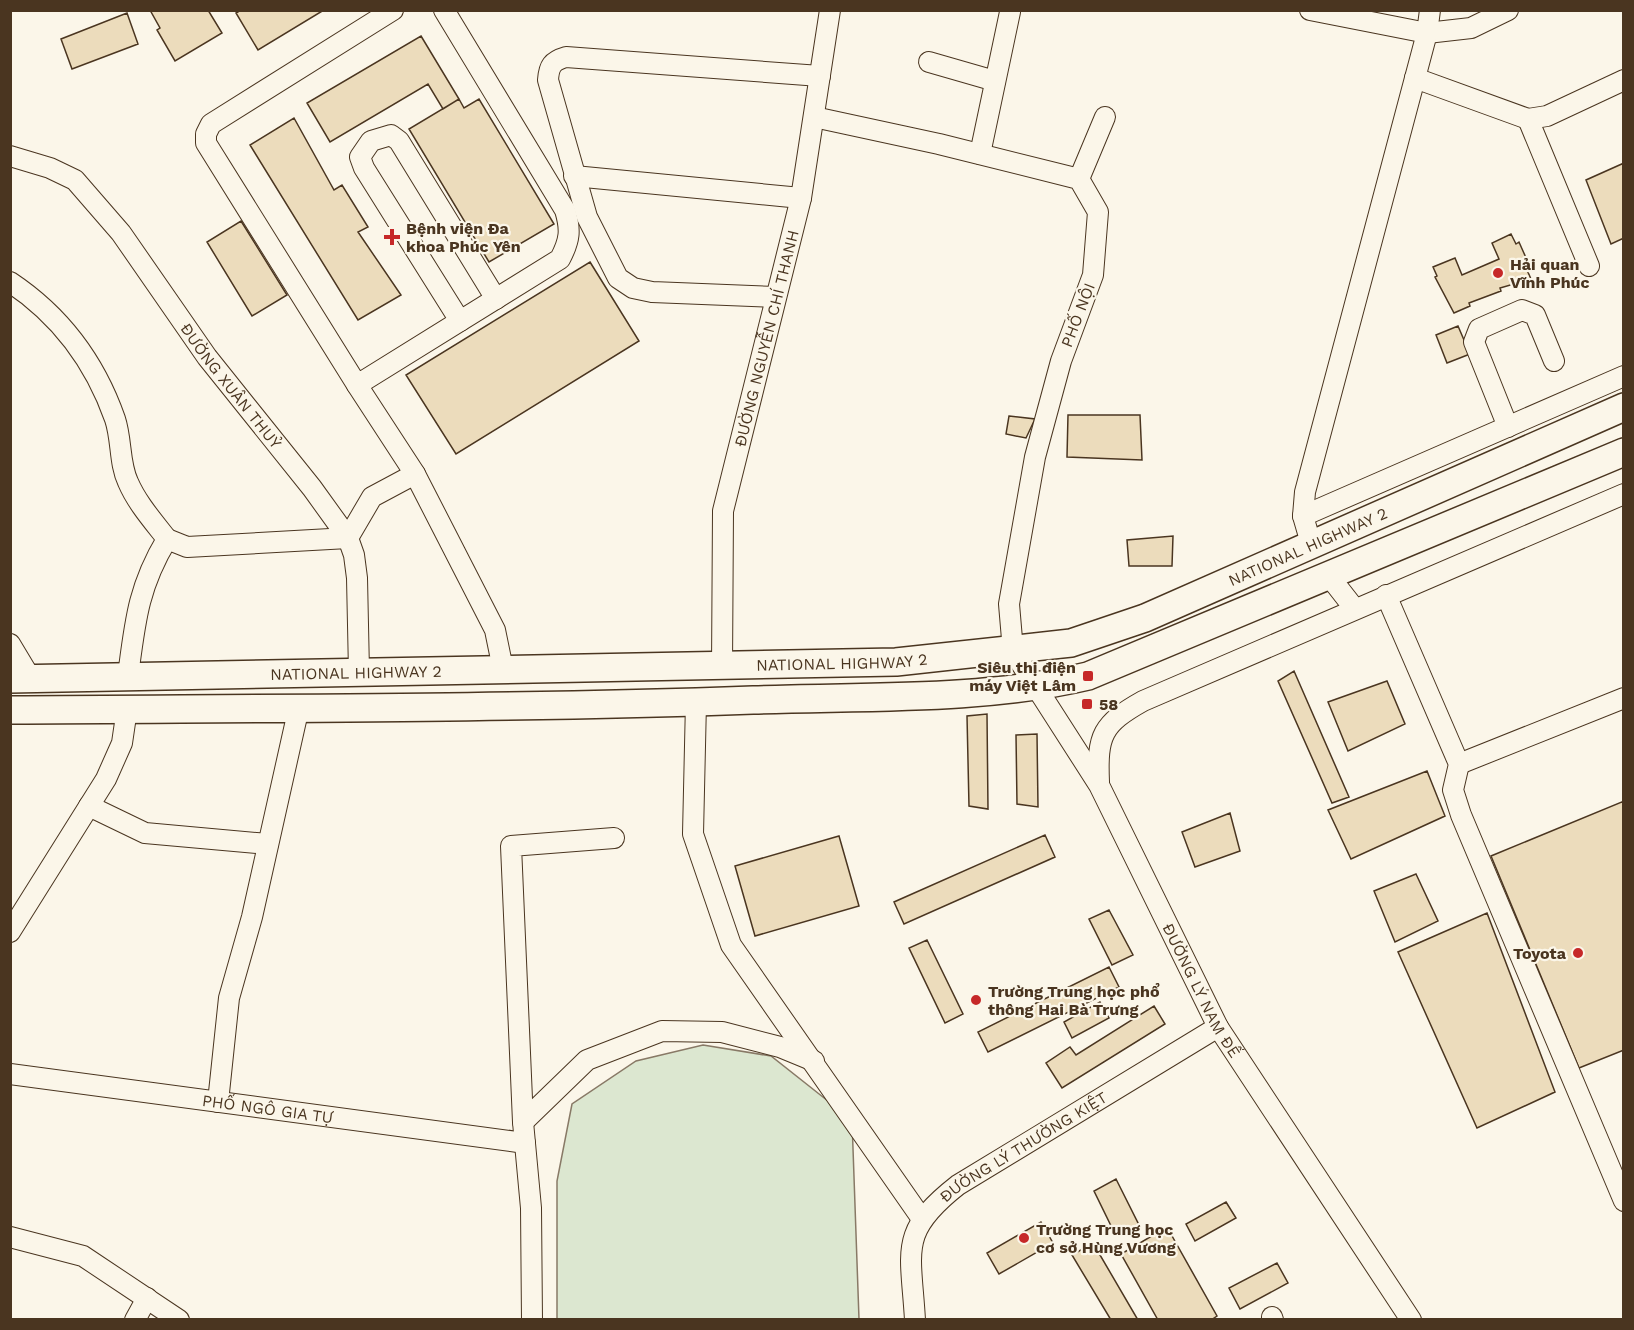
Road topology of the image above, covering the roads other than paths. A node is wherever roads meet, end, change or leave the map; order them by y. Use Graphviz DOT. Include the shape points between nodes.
graph roads {
  1 [pos="393,10"];
  2 [pos="444,10"];
  3 [pos="830,10"];
  4 [pos="1310,10"];
  5 [pos="1430,10"];
  6 [pos="1508,10"];
  7 [pos="1010,12"];
  8 [pos="1427,33"];
  9 [pos="929,62"];
  10 [pos="820,76"];
  11 [pos="1415,78"];
  12 [pos="1623,80"];
  13 [pos="995,81"];
  14 [pos="814,117"];
  15 [pos="1104,117"];
  16 [pos="1528,119"];
  17 [pos="980,154"];
  18 [pos="10,156"];
  19 [pos="574,176"];
  20 [pos="1079,179"];
  21 [pos="801,198"];
  22 [pos="1589,266"];
  23 [pos="10,282"];
  24 [pos="775,297"];
  25 [pos="496,299"];
  26 [pos="460,321"];
  27 [pos="1554,361"];
  28 [pos="1623,376"];
  29 [pos="357,385"];
  30 [pos="1623,407"];
  31 [pos="1508,427"];
  32 [pos="1623,452"];
  33 [pos="415,474"];
  34 [pos="1623,494"];
  35 [pos="1303,516"];
  36 [pos="348,538"];
  37 [pos="167,539"];
  38 [pos="1312,547"];
  39 [pos="1329,576"];
  40 [pos="1386,595"];
  41 [pos="1354,608"];
  42 [pos="10,644"];
  43 [pos="1013,651"];
  44 [pos="722,667"];
  45 [pos="503,669"];
  46 [pos="359,672"];
  47 [pos="128,676"];
  48 [pos="21,679"];
  49 [pos="1037,686"];
  50 [pos="1623,698"];
  51 [pos="696,702"];
  52 [pos="504,704"];
  53 [pos="299,707"];
  54 [pos="127,709"];
  55 [pos="10,710"];
  56 [pos="1459,764"];
  57 [pos="1099,785"];
  58 [pos="89,806"];
  59 [pos="614,838"];
  60 [pos="268,844"];
  61 [pos="10,932"];
  62 [pos="1218,1027"];
  63 [pos="814,1061"];
  64 [pos="10,1074"];
  65 [pos="218,1102"];
  66 [pos="523,1122"];
  67 [pos="525,1143"];
  68 [pos="1623,1201"];
  69 [pos="922,1219"];
  70 [pos="10,1237"];
  71 [pos="147,1298"];
  72 [pos="135,1320"];
  73 [pos="178,1320"];
  74 [pos="532,1320"];
  75 [pos="915,1320"];
  76 [pos="1411,1320"];
  1 -- 29 [label="street" via="211,124 206,134 206,143"];
  2 -- 25 [label="street" via="565,210 570,227 569,242 560,259"];
  3 -- 10 [label="street, ĐƯỜNG NGUYỄN CHÍ THANH"];
  4 -- 8 [label="street"];
  5 -- 8 [label="street"];
  6 -- 8 [label="street" via="1472,28"];
  7 -- 13 [label="street"];
  8 -- 11 [label="street"];
  9 -- 13 [label="street"];
  10 -- 14 [label="street, ĐƯỜNG NGUYỄN CHÍ THANH"];
  10 -- 19 [label="street" via="566,57 555,61 549,67 548,80"];
  11 -- 16 [label="street"];
  11 -- 35 [label="street" via="1305,492"];
  12 -- 16 [label="street" via="1547,116"];
  13 -- 17 [label="street"];
  14 -- 17 [label="street"];
  14 -- 21 [label="street, ĐƯỜNG NGUYỄN CHÍ THANH"];
  15 -- 20 [label="street"];
  16 -- 22 [label="street"];
  17 -- 20 [label="street"];
  18 -- 36 [label="street, ĐƯỜNG XUÂN THUỶ" via="75,180 121,233 207,357"];
  19 -- 21 [label="street"];
  19 -- 24 [label="street" via="587,217 618,278 633,288"];
  20 -- 43 [label="street, PHỐ NỘI" via="1098,212 1093,275 1061,361 1035,457 1009,604"];
  21 -- 24 [label="street, ĐƯỜNG NGUYỄN CHÍ THANH"];
  23 -- 37 [label="street" via="61,323 83,355 114,418 127,481"];
  24 -- 44 [label="street, ĐƯỜNG NGUYỄN CHÍ THANH" via="723,511"];
  25 -- 26 [label="street"];
  25 -- 26 [label="street" via="399,141 391,135 370,141 360,157 364,168"];
  26 -- 29 [label="street"];
  27 -- 31 [label="street" via="1535,315 1529,311 1522,310 1479,329 1474,342"];
  28 -- 31 [label="street"];
  29 -- 33 [label="street"];
  30 -- 38 [label="highway, NATIONAL HIGHWAY 2"];
  31 -- 35 [label="street"];
  32 -- 39 [label="highway, NATIONAL HIGHWAY 2"];
  33 -- 36 [label="street" via="372,497"];
  33 -- 45 [label="street" via="495,630"];
  34 -- 40 [label="street"];
  35 -- 38 [label="street"];
  36 -- 37 [label="street" via="187,547"];
  36 -- 46 [label="street, ĐƯỜNG XUÂN THUỶ" via="357,578"];
  37 -- 47 [label="street" via="150,567 139,603"];
  38 -- 39 [label="highway"];
  38 -- 43 [label="highway, NATIONAL HIGHWAY 2" via="1144,618 1071,643"];
  39 -- 41 [label="street"];
  39 -- 49 [label="highway, NATIONAL HIGHWAY 2" via="1088,676"];
  40 -- 41 [label="street"];
  40 -- 56 [label="street"];
  41 -- 57 [label="street" via="1118,715 1103,734 1098,754"];
  42 -- 48 [label="street"];
  43 -- 44 [label="highway, NATIONAL HIGHWAY 2" via="896,662"];
  43 -- 49 [label="street, ĐƯỜNG LÝ NAM ĐẾ"];
  44 -- 45 [label="highway, NATIONAL HIGHWAY 2"];
  45 -- 46 [label="highway, NATIONAL HIGHWAY 2"];
  45 -- 52 [label="highway"];
  46 -- 47 [label="highway, NATIONAL HIGHWAY 2"];
  47 -- 48 [label="highway, NATIONAL HIGHWAY 2"];
  49 -- 51 [label="highway, NATIONAL HIGHWAY 2"];
  49 -- 57 [label="street, ĐƯỜNG LÝ NAM ĐẾ"];
  50 -- 56 [label="street"];
  51 -- 52 [label="highway, NATIONAL HIGHWAY 2"];
  51 -- 63 [label="street" via="693,834 731,945"];
  52 -- 53 [label="highway, NATIONAL HIGHWAY 2"];
  53 -- 54 [label="highway, NATIONAL HIGHWAY 2"];
  53 -- 60 [label="street"];
  54 -- 55 [label="highway, NATIONAL HIGHWAY 2"];
  54 -- 58 [label="street" via="122,742"];
  56 -- 68 [label="street" via="1453,790 1461,815"];
  57 -- 62 [label="street, ĐƯỜNG LÝ NAM ĐẾ"];
  58 -- 60 [label="street" via="145,833"];
  58 -- 61 [label="street"];
  59 -- 66 [label="street" via="511,846"];
  60 -- 65 [label="street" via="229,998"];
  62 -- 69 [label="street, ĐƯỜNG LÝ THƯỜNG KIỆT" via="958,1185 931,1206"];
  62 -- 76 [label="street, ĐƯỜNG LÝ NAM ĐẾ"];
  63 -- 66 [label="street" via="780,1047 722,1032 662,1031 587,1060"];
  63 -- 69 [label="street"];
  64 -- 65 [label="street, PHỐ NGÔ GIA TỰ"];
  65 -- 67 [label="street, PHỐ NGÔ GIA TỰ"];
  66 -- 67 [label="street"];
  67 -- 74 [label="street" via="531,1209"];
  69 -- 75 [label="street, ĐƯỜNG LÝ THƯỜNG KIỆT" via="915,1229 911,1251"];
  70 -- 71 [label="street" via="83,1256"];
  71 -- 72 [label="street"];
  71 -- 73 [label="street"];
}
